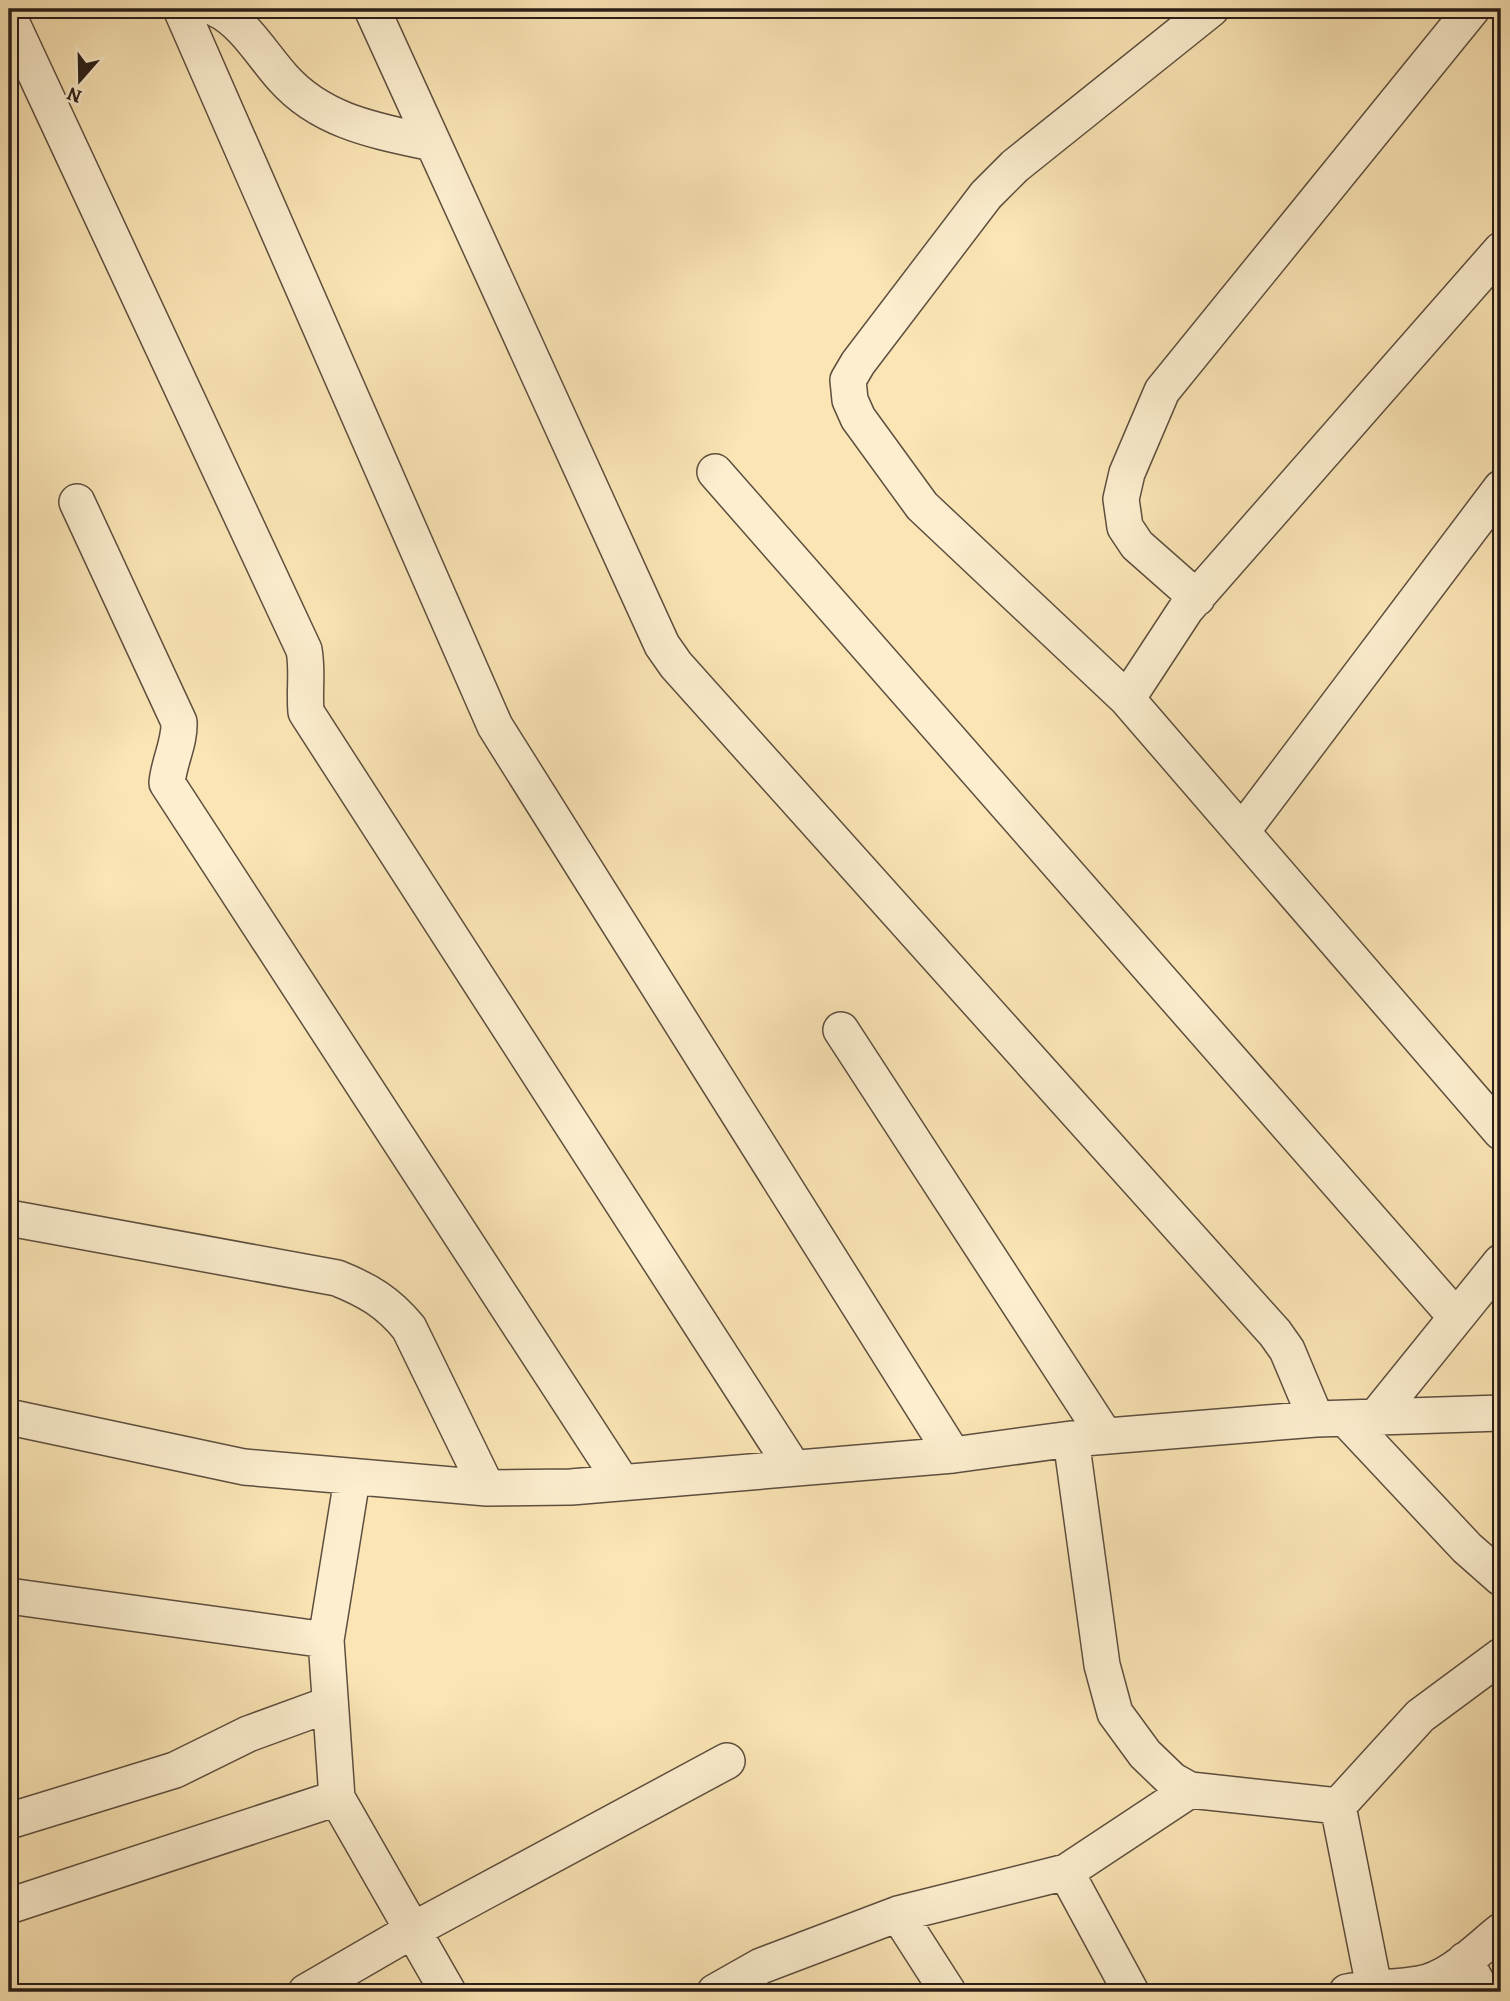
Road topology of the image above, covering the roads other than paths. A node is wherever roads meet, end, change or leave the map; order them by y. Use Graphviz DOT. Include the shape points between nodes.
graph roads {
  1 [pos="181,9"];
  2 [pos="216,9"];
  3 [pos="372,9"];
  4 [pos="1211,9"];
  5 [pos="1472,9"];
  6 [pos="9,18"];
  7 [pos="432,143"];
  8 [pos="1501,250"];
  9 [pos="715,472"];
  10 [pos="1501,488"];
  11 [pos="77,502"];
  12 [pos="1197,598"];
  13 [pos="1127,699"];
  14 [pos="1243,831"];
  15 [pos="841,1030"];
  16 [pos="1501,1132"];
  17 [pos="9,1218"];
  18 [pos="1501,1262"];
  19 [pos="1456,1317"];
  20 [pos="1501,1413"];
  21 [pos="9,1417"];
  22 [pos="1346,1418"];
  23 [pos="1105,1436"];
  24 [pos="1071,1439"];
  25 [pos="953,1455"];
  26 [pos="792,1466"];
  27 [pos="352,1479"];
  28 [pos="621,1481"];
  29 [pos="487,1488"];
  30 [pos="1501,1578"];
  31 [pos="9,1596"];
  32 [pos="326,1640"];
  33 [pos="1501,1656"];
  34 [pos="330,1704"];
  35 [pos="727,1761"];
  36 [pos="1190,1790"];
  37 [pos="337,1798"];
  38 [pos="1338,1806"];
  39 [pos="9,1821"];
  40 [pos="1066,1872"];
  41 [pos="9,1906"];
  42 [pos="898,1914"];
  43 [pos="413,1930"];
  44 [pos="1501,1931"];
  45 [pos="1465,1960"];
  46 [pos="769,1979"];
  47 [pos="1361,1989"];
  48 [pos="306,1992"];
  49 [pos="448,1992"];
  50 [pos="715,1992"];
  51 [pos="948,1992"];
  52 [pos="1131,1992"];
  53 [pos="1482,1992"];
  1 -- 25 [label="street" via="495,726"];
  2 -- 7 [label="street" via="232,20 308,101 361,127"];
  3 -- 7 [label="street"];
  4 -- 13 [label="street" via="1015,166 986,195 848,380 858,418 922,506"];
  5 -- 12 [label="street" via="1161,391 1127,473 1121,499 1125,527 1137,545"];
  6 -- 26 [label="street" via="304,650 306,712"];
  7 -- 22 [label="street" via="662,645 676,665"];
  8 -- 12 [label="street"];
  9 -- 19 [label="street"];
  10 -- 14 [label="street"];
  11 -- 28 [label="street" via="179,722 180,738 167,783"];
  12 -- 13 [label="street"];
  13 -- 14 [label="street"];
  14 -- 16 [label="street"];
  15 -- 23 [label="street"];
  17 -- 29 [label="street" via="337,1278 366,1290 390,1306 409,1328"];
  18 -- 19 [label="street"];
  19 -- 22 [label="street"];
  20 -- 22 [label="street"];
  21 -- 27 [label="street" via="244,1467"];
  22 -- 23 [label="street"];
  22 -- 30 [label="street" via="1467,1548"];
  23 -- 24 [label="street"];
  24 -- 25 [label="street"];
  24 -- 36 [label="street" via="1102,1665 1115,1713 1145,1754"];
  25 -- 26 [label="street"];
  26 -- 28 [label="street"];
  27 -- 29 [label="street"];
  27 -- 32 [label="street"];
  28 -- 29 [label="street"];
  31 -- 32 [label="street"];
  32 -- 34 [label="street"];
  33 -- 38 [label="street" via="1420,1716"];
  34 -- 37 [label="street"];
  34 -- 39 [label="street" via="248,1734 175,1770"];
  35 -- 43 [label="street"];
  36 -- 38 [label="street"];
  36 -- 40 [label="street"];
  37 -- 41 [label="street"];
  37 -- 43 [label="street"];
  38 -- 47 [label="street"];
  40 -- 42 [label="street"];
  40 -- 52 [label="street"];
  42 -- 46 [label="street"];
  42 -- 51 [label="street"];
  43 -- 48 [label="street"];
  43 -- 49 [label="street"];
  44 -- 45 [label="street"];
  45 -- 47 [label="street" via="1420,1984"];
  45 -- 53 [label="street"];
  46 -- 50 [label="street"];
}
